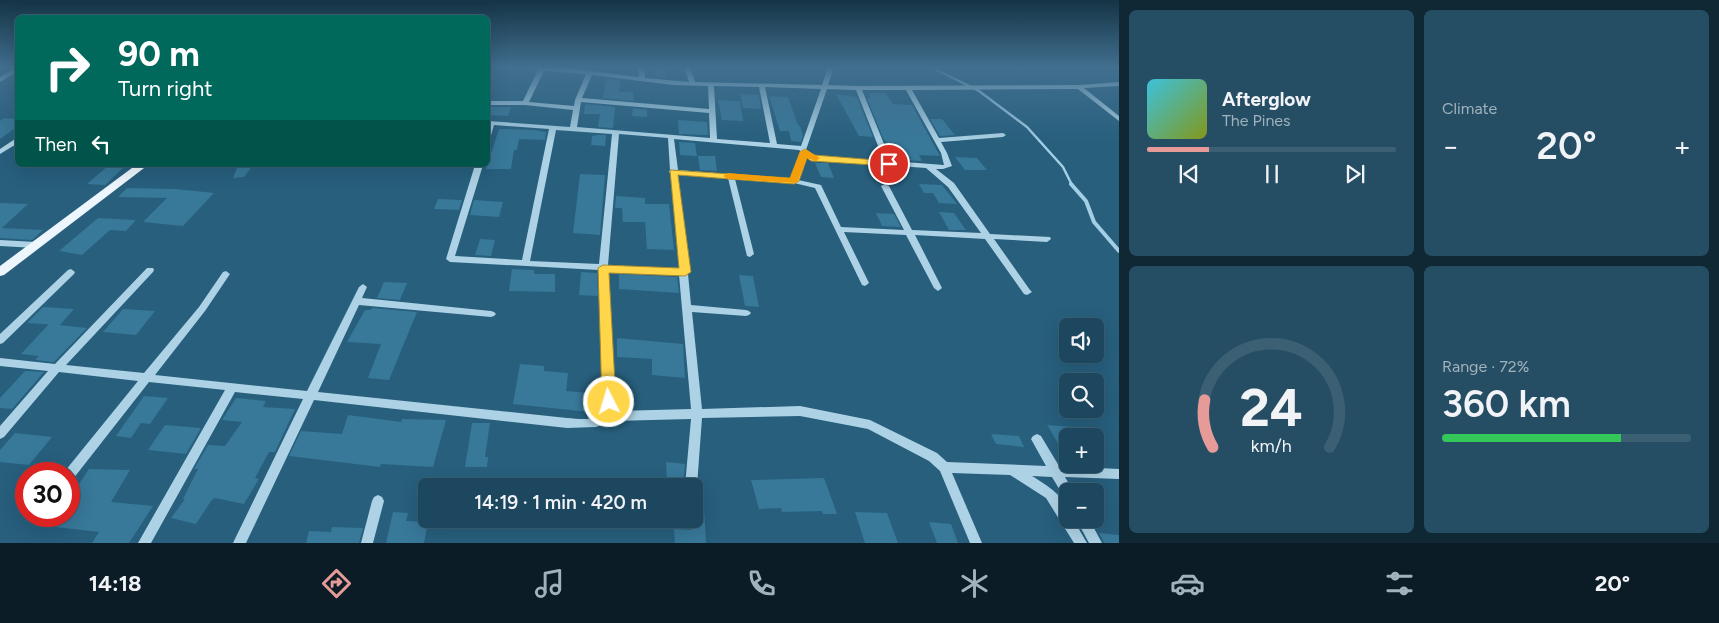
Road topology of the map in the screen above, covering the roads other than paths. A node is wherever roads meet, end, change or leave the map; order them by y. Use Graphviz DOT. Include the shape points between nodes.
graph roads {
  1 [pos="530,92"];
  2 [pos="582,92"];
  3 [pos="711,92"];
  4 [pos="763,92"];
  5 [pos="823,92"];
  6 [pos="860,92"];
  7 [pos="910,92"];
  8 [pos="1086,92"];
  9 [pos="578,100"];
  10 [pos="490,103"];
  11 [pos="525,103"];
  12 [pos="576,108"];
  13 [pos="712,111"];
  14 [pos="1119,119"];
  15 [pos="490,123"];
  16 [pos="553,127"];
  17 [pos="573,128"];
  18 [pos="616,132"];
  19 [pos="1003,135"];
  20 [pos="671,138"];
  21 [pos="937,140"];
  22 [pos="15,141"];
  23 [pos="714,141"];
  24 [pos="774,146"];
  25 [pos="803,150"];
  26 [pos="0,152"];
  27 [pos="889,164"];
  28 [pos="928,166"];
  29 [pos="140,167"];
  30 [pos="477,167"];
  31 [pos="673,172"];
  32 [pos="731,176"];
  33 [pos="794,181"];
  34 [pos="885,186"];
  35 [pos="838,229"];
  36 [pos="909,233"];
  37 [pos="987,236"];
  38 [pos="1047,239"];
  39 [pos="0,244"];
  40 [pos="36,245"];
  41 [pos="750,254"];
  42 [pos="525,264"];
  43 [pos="603,268"];
  44 [pos="150,270"];
  45 [pos="0,272"];
  46 [pos="71,272"];
  47 [pos="685,272"];
  48 [pos="226,274"];
  49 [pos="865,283"];
  50 [pos="363,287"];
  51 [pos="938,288"];
  52 [pos="1027,292"];
  53 [pos="356,301"];
  54 [pos="688,308"];
  55 [pos="746,313"];
  56 [pos="491,314"];
  57 [pos="0,340"];
  58 [pos="0,362"];
  59 [pos="58,368"];
  60 [pos="146,378"];
  61 [pos="232,387"];
  62 [pos="311,396"];
  63 [pos="697,414"];
  64 [pos="611,416"];
  65 [pos="0,434"];
  66 [pos="1037,439"];
  67 [pos="79,462"];
  68 [pos="944,467"];
  69 [pos="1012,470"];
  70 [pos="1055,471"];
  71 [pos="1119,474"];
  72 [pos="692,478"];
  73 [pos="1062,483"];
  74 [pos="378,501"];
  75 [pos="1087,528"];
  76 [pos="144,543"];
  77 [pos="240,543"];
  78 [pos="368,543"];
  79 [pos="976,543"];
  80 [pos="1081,543"];
  81 [pos="1096,543"];
  1 -- 11 [label="street"];
  2 -- 9 [label="street"];
  3 -- 13 [label="street"];
  4 -- 24 [label="street"];
  5 -- 25 [label="street"];
  6 -- 27 [label="street"];
  7 -- 21 [label="street"];
  8 -- 14 [label="street"];
  9 -- 12 [label="street"];
  9 -- 13 [label="street"];
  10 -- 11 [label="street"];
  11 -- 12 [label="street"];
  12 -- 17 [label="street"];
  13 -- 23 [label="street"];
  15 -- 16 [label="street"];
  16 -- 17 [label="street"];
  16 -- 42 [label="street"];
  17 -- 18 [label="street"];
  18 -- 20 [label="street"];
  18 -- 43 [label="street"];
  19 -- 21 [label="street"];
  20 -- 23 [label="street"];
  20 -- 31 [label="street"];
  21 -- 28 [label="street" via="948,166"];
  22 -- 26 [label="street"];
  23 -- 24 [label="street"];
  24 -- 25 [label="street"];
  25 -- 27 [label="street" via="811,158"];
  25 -- 33 [label="street"];
  27 -- 28 [label="street"];
  28 -- 37 [label="street" via="951,185"];
  29 -- 40 [label="main road"];
  30 -- 42 [label="street" via="450,259"];
  31 -- 32 [label="street"];
  31 -- 47 [label="street"];
  32 -- 33 [label="street"];
  32 -- 41 [label="street"];
  33 -- 35 [label="street" via="818,187"];
  34 -- 36 [label="street"];
  35 -- 36 [label="street"];
  35 -- 49 [label="street"];
  36 -- 37 [label="street"];
  36 -- 51 [label="street"];
  37 -- 38 [label="street"];
  37 -- 52 [label="street"];
  39 -- 40 [label="street"];
  40 -- 45 [label="main road"];
  42 -- 43 [label="street"];
  43 -- 47 [label="street"];
  43 -- 64 [label="street"];
  44 -- 59 [label="street"];
  46 -- 57 [label="street"];
  47 -- 54 [label="street"];
  48 -- 60 [label="street"];
  50 -- 53 [label="street"];
  53 -- 56 [label="street"];
  53 -- 62 [label="street"];
  54 -- 55 [label="street"];
  54 -- 63 [label="street"];
  58 -- 59 [label="street"];
  59 -- 60 [label="street"];
  59 -- 65 [label="street"];
  60 -- 61 [label="street"];
  60 -- 67 [label="street"];
  61 -- 62 [label="street"];
  61 -- 76 [label="street"];
  62 -- 64 [label="street" via="567,423 601,422"];
  62 -- 77 [label="street"];
  63 -- 64 [label="street"];
  63 -- 68 [label="street" via="800,412 870,426 933,457"];
  63 -- 72 [label="street"];
  66 -- 70 [label="street"];
  68 -- 69 [label="street"];
  68 -- 79 [label="street"];
  69 -- 70 [label="street"];
  69 -- 80 [label="street" via="1050,494"];
  70 -- 71 [label="street"];
  70 -- 73 [label="street"];
  74 -- 78 [label="street"];
  75 -- 81 [label="street"];
}
